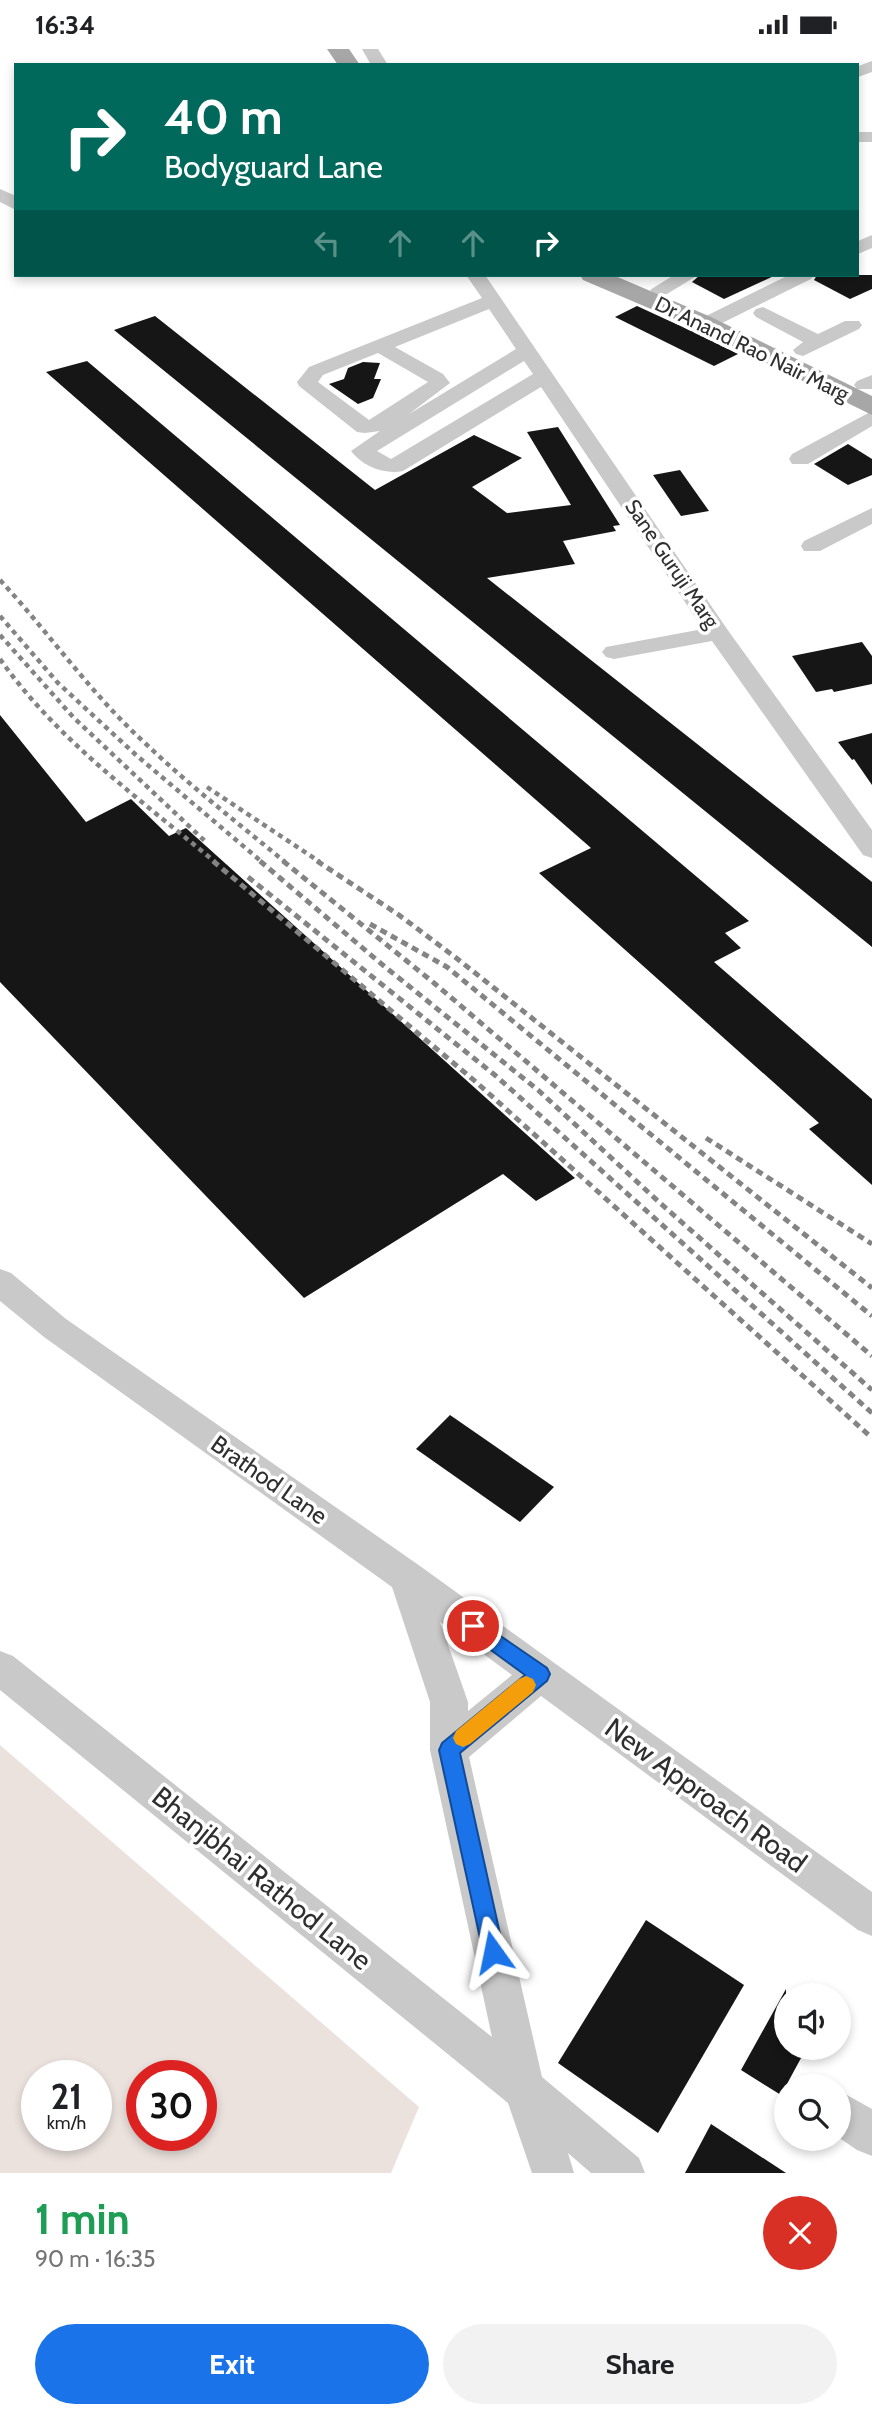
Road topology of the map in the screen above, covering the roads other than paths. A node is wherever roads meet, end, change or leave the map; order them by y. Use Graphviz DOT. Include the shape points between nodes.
graph roads {
  1 [pos="477,277"];
  2 [pos="597,277"];
  3 [pos="630,277"];
  4 [pos="684,277"];
  5 [pos="800,277"];
  6 [pos="660,290"];
  7 [pos="494,300"];
  8 [pos="721,322"];
  9 [pos="852,325"];
  10 [pos="379,346"];
  11 [pos="808,348"];
  12 [pos="425,349"];
  13 [pos="527,351"];
  14 [pos="403,359"];
  15 [pos="544,376"];
  16 [pos="870,390"];
  17 [pos="872,417"];
  18 [pos="800,459"];
  19 [pos="872,515"];
  20 [pos="812,546"];
  21 [pos="718,633"];
  22 [pos="614,652"];
  23 [pos="872,849"];
  24 [pos="0,1282"];
  25 [pos="407,1577"];
  26 [pos="0,1668"];
  27 [pos="540,1674"];
  28 [pos="449,1750"];
  29 [pos="872,1916"];
  30 [pos="524,2089"];
  31 [pos="851,2120"];
  32 [pos="872,2135"];
  33 [pos="553,2173"];
  34 [pos="624,2173"];
  1 -- 7 [label="street, Sane Guruji Marg"];
  2 -- 8 [label="main road, Dr Anand Rao Nair Marg"];
  3 -- 6 [label="main road, Dr Anand Rao Nair Marg"];
  4 -- 6 [label="street"];
  5 -- 8 [label="street"];
  6 -- 8 [label="main road, Dr Anand Rao Nair Marg"];
  7 -- 10 [label="street"];
  7 -- 13 [label="street, Sane Guruji Marg"];
  8 -- 11 [label="main road, Dr Anand Rao Nair Marg"];
  8 -- 11 [label="street" via="780,303"];
  8 -- 16 [label="main road, Dr Anand Rao Nair Marg"];
  9 -- 11 [label="street"];
  10 -- 14 [label="street"];
  10 -- 14 [label="street" via="316,371 307,382 309,386 361,425 378,425 440,383"];
  11 -- 16 [label="main road, Dr Anand Rao Nair Marg"];
  12 -- 14 [label="street"];
  13 -- 15 [label="street, Sane Guruji Marg"];
  13 -- 15 [label="street" via="362,451 395,466"];
  15 -- 21 [label="street, Sane Guruji Marg"];
  17 -- 18 [label="street"];
  19 -- 20 [label="street"];
  21 -- 22 [label="street"];
  21 -- 23 [label="street, Sane Guruji Marg"];
  24 -- 25 [label="street, Brathod Lane" via="55,1328"];
  25 -- 27 [label="street, Brathod Lane"];
  25 -- 28 [label="street" via="449,1702"];
  26 -- 30 [label="street, Bhanjbhai Rathod Lane"];
  27 -- 28 [label="street"];
  27 -- 29 [label="street, New Approach Road"];
  28 -- 30 [label="street"];
  30 -- 33 [label="street"];
  30 -- 34 [label="street, Bhanjbhai Rathod Lane"];
  31 -- 32 [label="street"];
}
